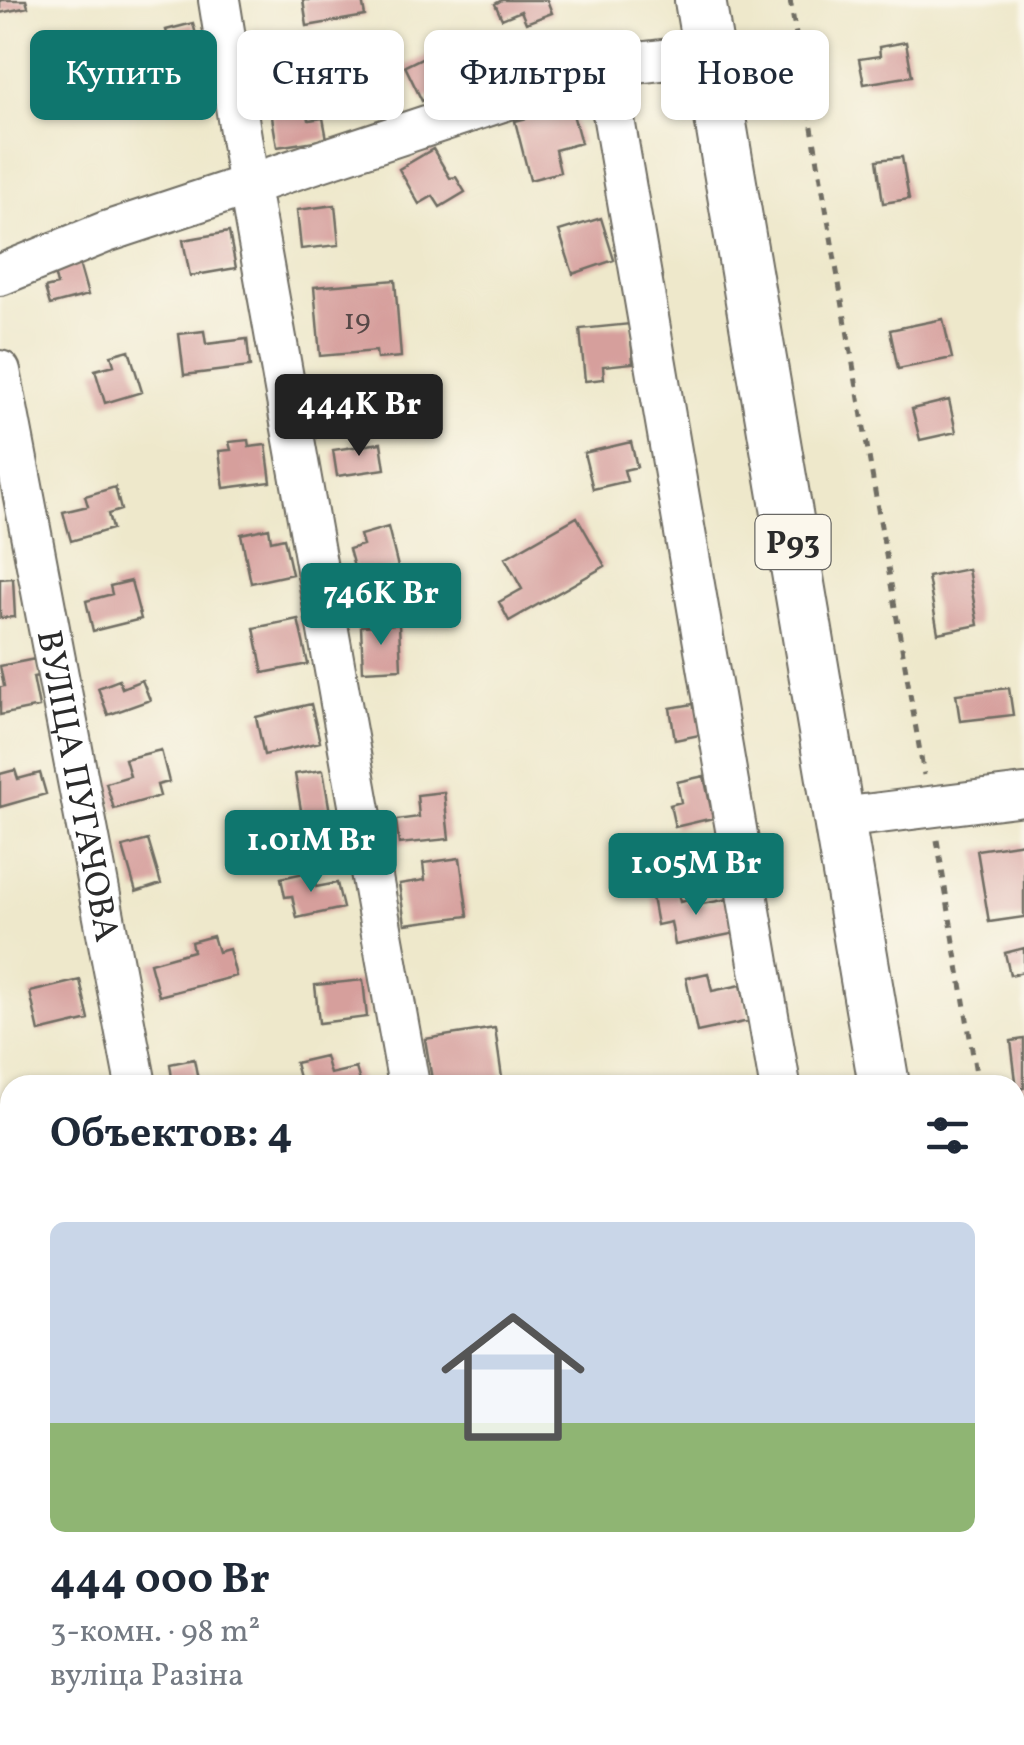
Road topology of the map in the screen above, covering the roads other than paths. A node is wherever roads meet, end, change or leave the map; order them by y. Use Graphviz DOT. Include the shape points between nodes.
graph roads {
  1 [pos="219,0"];
  2 [pos="700,0"];
  3 [pos="706,30"];
  4 [pos="448,120"];
  5 [pos="614,120"];
  6 [pos="721,120"];
  7 [pos="249,187"];
  8 [pos="0,275"];
  9 [pos="0,372"];
  10 [pos="1024,795"];
  11 [pos="840,818"];
  12 [pos="134,1075"];
  13 [pos="407,1075"];
  14 [pos="778,1075"];
  15 [pos="882,1075"];
  1 -- 7 [label="street"];
  2 -- 3 [label="main road, Р93"];
  4 -- 7 [label="street"];
  5 -- 14 [label="street"];
  6 -- 11 [label="main road, Р93"];
  7 -- 8 [label="street" via="106,232"];
  7 -- 13 [label="street"];
  9 -- 12 [label="street, ВУЛІЦА ПУГАЧОВА"];
  10 -- 11 [label="street"];
  11 -- 15 [label="main road, Р93"];
}
